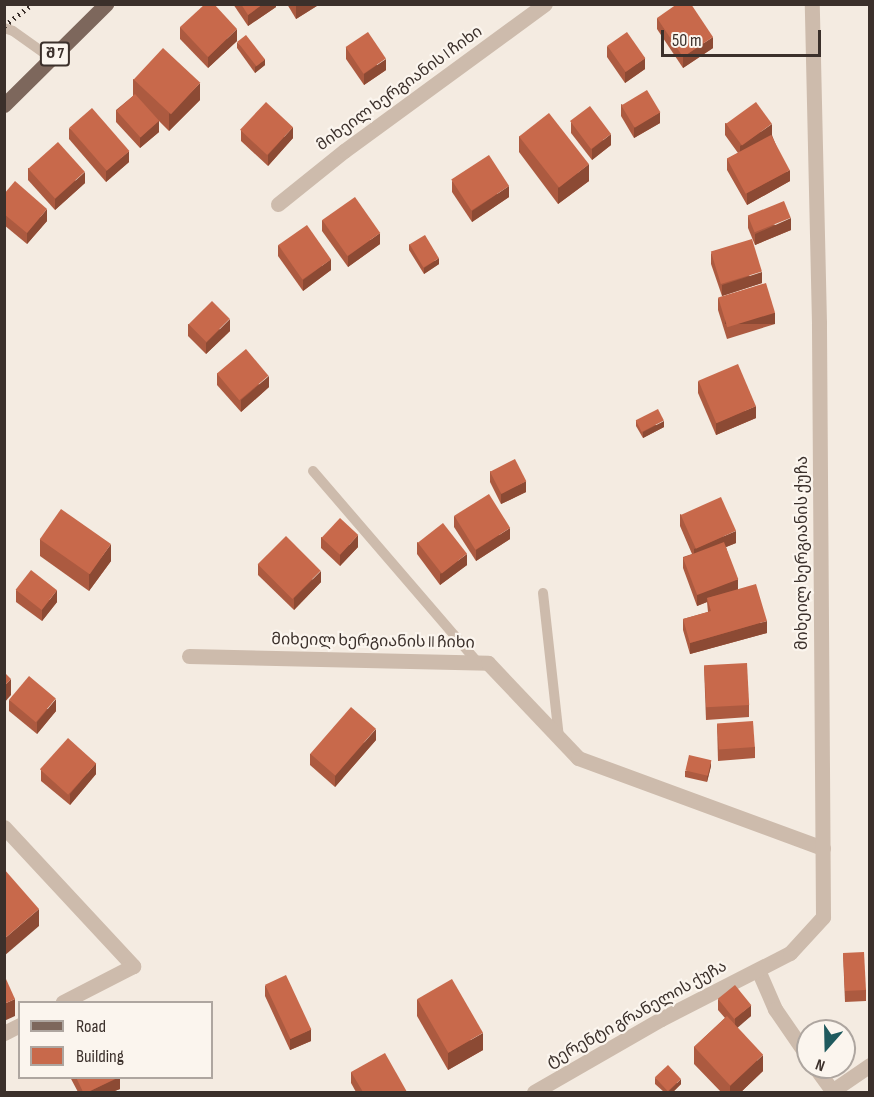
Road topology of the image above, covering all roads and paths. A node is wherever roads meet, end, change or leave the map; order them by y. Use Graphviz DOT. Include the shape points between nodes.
graph roads {
  1 [pos="106,4"];
  2 [pos="545,4"];
  3 [pos="812,4"];
  4 [pos="4,28"];
  5 [pos="51,58"];
  6 [pos="4,105"];
  7 [pos="278,204"];
  8 [pos="314,471"];
  9 [pos="543,592"];
  10 [pos="189,656"];
  11 [pos="477,662"];
  12 [pos="559,738"];
  13 [pos="4,827"];
  14 [pos="823,848"];
  15 [pos="758,970"];
  16 [pos="65,1001"];
  17 [pos="18,1026"];
  18 [pos="4,1033"];
  19 [pos="796,1040"];
  20 [pos="870,1065"];
  21 [pos="823,1079"];
  22 [pos="534,1092"];
  23 [pos="832,1092"];
  1 -- 5 [label="main road, შ 7"];
  2 -- 7 [label="street, მიხეილ ხერგიანის I ჩიხი"];
  3 -- 14 [label="street, მიხეილ ხერგიანის ქუჩა"];
  4 -- 5 [label="lane" via="13,30"];
  5 -- 6 [label="main road, შ 7"];
  8 -- 11 [label="lane"];
  9 -- 12 [label="lane"];
  10 -- 11 [label="street, მიხეილ ხერგიანის II ჩიხი"];
  11 -- 12 [label="street, მიხეილ ხერგიანის II ჩიხი" via="488,663"];
  12 -- 14 [label="street, მიხეილ ხერგიანის II ჩიხი" via="578,758"];
  13 -- 16 [label="street" via="133,966"];
  14 -- 15 [label="street, მიხეილ ხერგიანის ქუჩა" via="823,917 790,953"];
  15 -- 19 [label="street" via="775,1009"];
  15 -- 22 [label="street, ტერენტი გრანელის ქუჩა" via="661,1019"];
  17 -- 18 [label="street"];
  20 -- 23 [label="street"];
  21 -- 23 [label="street"];
}
